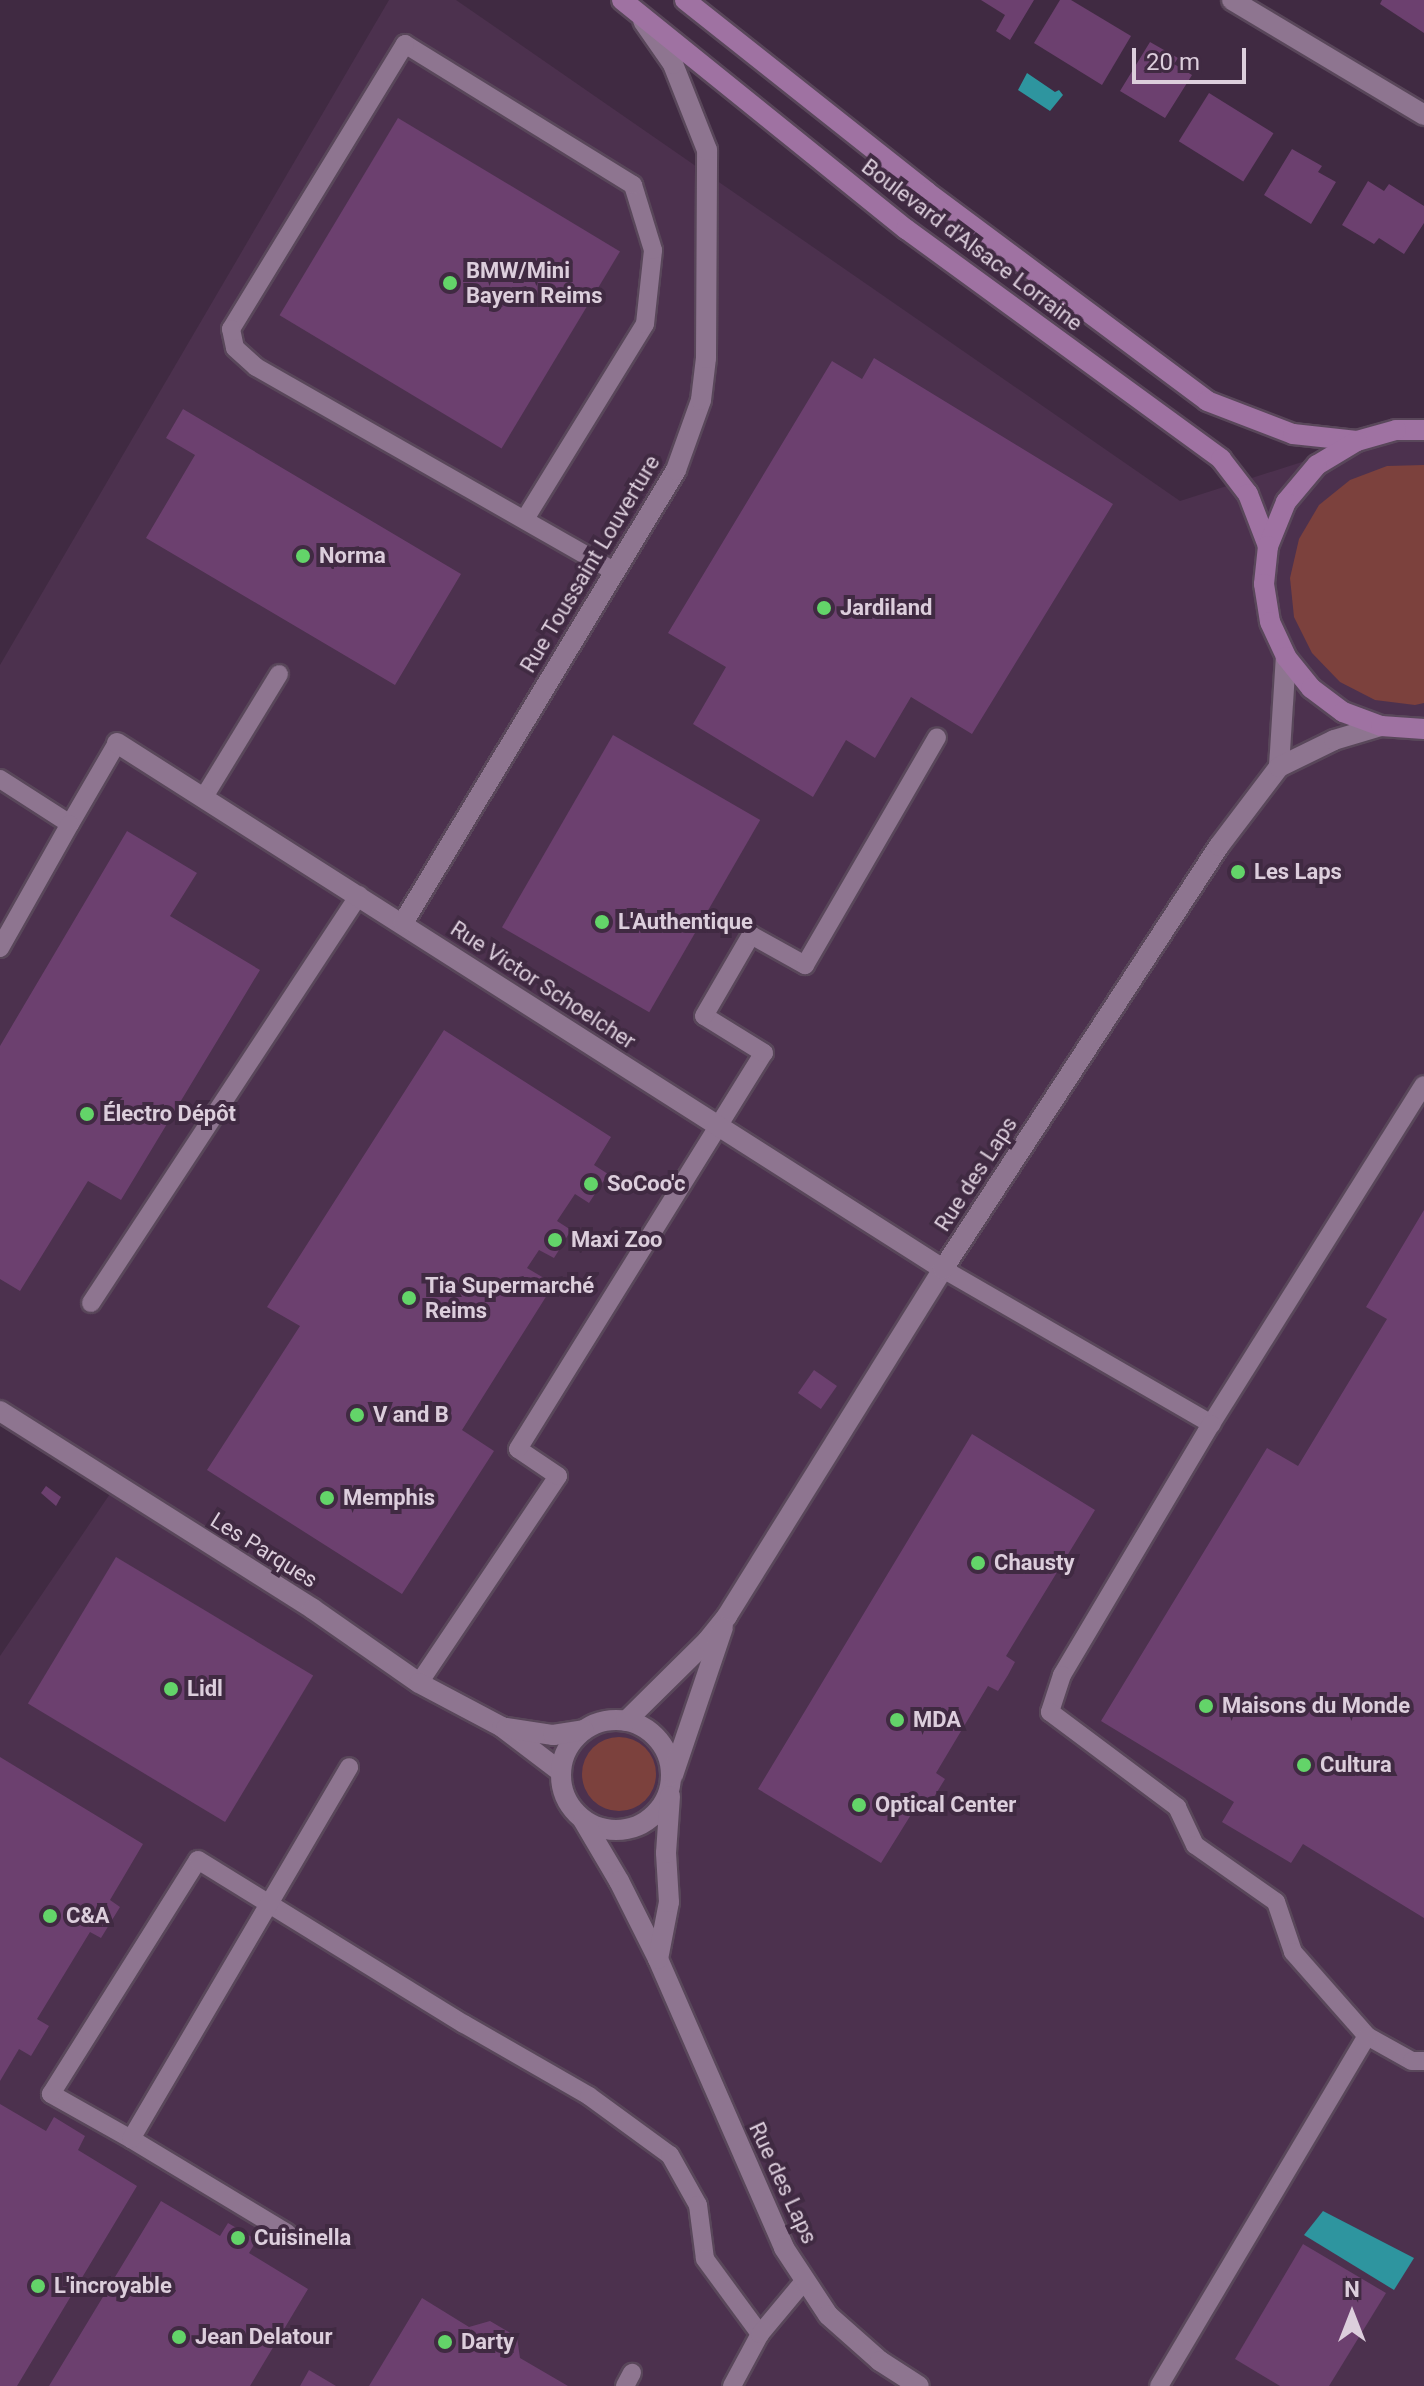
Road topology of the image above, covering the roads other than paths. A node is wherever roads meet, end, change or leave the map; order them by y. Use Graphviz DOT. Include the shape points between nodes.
graph roads {
  1 [pos="622,0"];
  2 [pos="685,0"];
  3 [pos="1232,0"];
  4 [pos="641,18"];
  5 [pos="1424,115"];
  6 [pos="1424,430"];
  7 [pos="1357,441"];
  8 [pos="525,519"];
  9 [pos="1268,546"];
  10 [pos="615,572"];
  11 [pos="1286,657"];
  12 [pos="279,674"];
  13 [pos="1381,726"];
  14 [pos="1424,729"];
  15 [pos="937,737"];
  16 [pos="117,743"];
  17 [pos="1279,767"];
  18 [pos="0,779"];
  19 [pos="204,797"];
  20 [pos="70,824"];
  21 [pos="359,895"];
  22 [pos="403,923"];
  23 [pos="0,948"];
  24 [pos="1424,1085"];
  25 [pos="720,1126"];
  26 [pos="943,1269"];
  27 [pos="91,1303"];
  28 [pos="0,1411"];
  29 [pos="1211,1424"];
  30 [pos="727,1616"];
  31 [pos="419,1683"];
  32 [pos="626,1721"];
  33 [pos="502,1727"];
  34 [pos="584,1730"];
  35 [pos="349,1767"];
  36 [pos="561,1772"];
  37 [pos="672,1783"];
  38 [pos="583,1820"];
  39 [pos="268,1903"];
  40 [pos="658,1959"];
  41 [pos="1367,2036"];
  42 [pos="1424,2061"];
  43 [pos="131,2139"];
  44 [pos="287,2233"];
  45 [pos="805,2280"];
  46 [pos="760,2334"];
  47 [pos="732,2386"];
  48 [pos="919,2386"];
  49 [pos="1159,2386"];
  1 -- 4 [label="main road, Boulevard d'Alsace Lorraine"];
  2 -- 7 [label="main road, Boulevard d'Alsace Lorraine" via="927,192 1207,401 1293,434"];
  3 -- 5 [label="street"];
  4 -- 9 [label="main road, Boulevard d'Alsace Lorraine" via="906,229 1221,459 1248,494"];
  4 -- 10 [label="street, Rue Toussaint Louverture" via="673,64 707,150 706,358 701,400 676,470"];
  6 -- 7 [label="main road" via="1396,430"];
  7 -- 9 [label="main road" via="1317,465 1286,502"];
  8 -- 8 [label="lane" via="645,324 653,250 633,185 405,44 231,329 235,348 256,367"];
  8 -- 10 [label="lane"];
  9 -- 11 [label="main road" via="1264,584 1270,622"];
  10 -- 22 [label="street, Rue Toussaint Louverture"];
  11 -- 13 [label="main road" via="1343,712"];
  11 -- 17 [label="street"];
  12 -- 19 [label="lane"];
  13 -- 14 [label="main road"];
  13 -- 17 [label="street, Rue des Laps" via="1334,740"];
  15 -- 25 [label="lane" via="805,965 751,935 704,1016 764,1053"];
  16 -- 19 [label="street, Rue Victor Schoelcher"];
  16 -- 20 [label="lane"];
  17 -- 26 [label="street, Rue des Laps" via="1219,846"];
  18 -- 20 [label="lane"];
  19 -- 21 [label="street, Rue Victor Schoelcher"];
  20 -- 23 [label="lane"];
  21 -- 22 [label="street, Rue Victor Schoelcher"];
  21 -- 27 [label="lane"];
  22 -- 25 [label="street, Rue Victor Schoelcher"];
  24 -- 29 [label="lane"];
  25 -- 26 [label="street, Rue Victor Schoelcher"];
  25 -- 31 [label="lane" via="518,1449 558,1476"];
  26 -- 29 [label="lane"];
  26 -- 30 [label="street, Rue des Laps"];
  28 -- 31 [label="street, Les Parques" via="313,1609"];
  29 -- 41 [label="lane" via="1062,1675 1050,1712 1177,1807 1195,1845 1276,1902 1293,1952"];
  30 -- 32 [label="street, Rue des Laps"];
  30 -- 37 [label="street, Rue des Laps"];
  31 -- 33 [label="street, Les Parques"];
  32 -- 34 [label="street"];
  32 -- 37 [label="street" via="659,1739 669,1756"];
  33 -- 34 [label="street, Les Parques" via="553,1735"];
  33 -- 36 [label="street, Les Parques"];
  34 -- 36 [label="street" via="564,1756"];
  35 -- 39 [label="lane"];
  36 -- 38 [label="street" via="566,1799"];
  37 -- 38 [label="street" via="657,1815 634,1829 607,1831"];
  37 -- 40 [label="street, Rue des Laps" via="666,1853 669,1902"];
  38 -- 40 [label="street, Rue des Laps"];
  39 -- 43 [label="lane"];
  39 -- 43 [label="lane" via="198,1860 51,2094"];
  39 -- 46 [label="lane" via="589,2096 670,2155 698,2205 705,2259"];
  40 -- 45 [label="street, Rue des Laps" via="784,2248"];
  41 -- 42 [label="lane" via="1412,2061"];
  41 -- 49 [label="lane"];
  43 -- 44 [label="lane"];
  45 -- 46 [label="lane"];
  45 -- 48 [label="street, Rue des Laps" via="828,2315 880,2361"];
  46 -- 47 [label="lane"];
}
